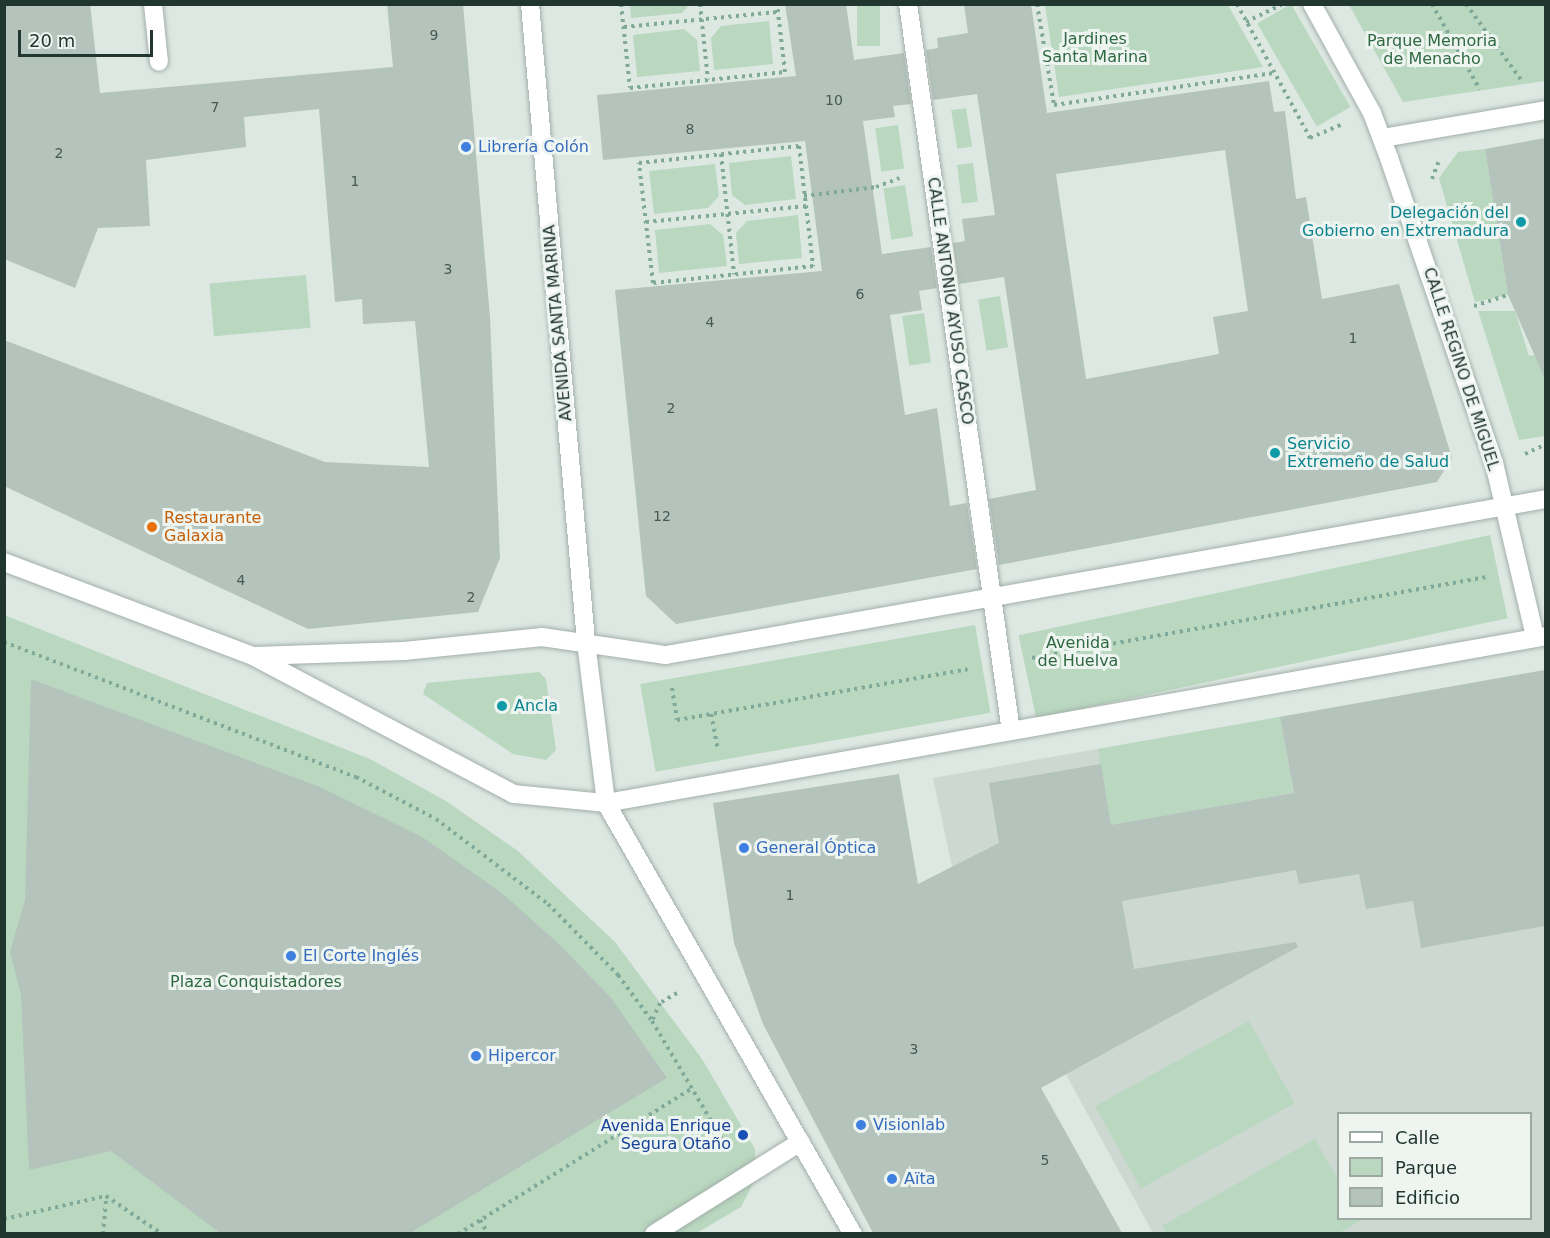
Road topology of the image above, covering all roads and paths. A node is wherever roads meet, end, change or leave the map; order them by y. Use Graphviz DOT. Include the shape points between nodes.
graph roads {
  1 [pos="153,4"];
  2 [pos="530,4"];
  3 [pos="621,4"];
  4 [pos="700,4"];
  5 [pos="777,4"];
  6 [pos="908,4"];
  7 [pos="1037,4"];
  8 [pos="1237,4"];
  9 [pos="1281,4"];
  10 [pos="1312,4"];
  11 [pos="1432,4"];
  12 [pos="1466,4"];
  13 [pos="778,12"];
  14 [pos="702,20"];
  15 [pos="1246,22"];
  16 [pos="624,27"];
  17 [pos="159,62"];
  18 [pos="1274,73"];
  19 [pos="708,80"];
  20 [pos="1527,88"];
  21 [pos="1545,110"];
  22 [pos="1489,120"];
  23 [pos="1310,138"];
  24 [pos="1382,138"];
  25 [pos="721,154"];
  26 [pos="932,173"];
  27 [pos="804,196"];
  28 [pos="806,206"];
  29 [pos="727,214"];
  30 [pos="646,222"];
  31 [pos="734,274"];
  32 [pos="1508,295"];
  33 [pos="1470,307"];
  34 [pos="1545,444"];
  35 [pos="1527,462"];
  36 [pos="1545,499"];
  37 [pos="1504,506"];
  38 [pos="4,562"];
  39 [pos="1520,572"];
  40 [pos="992,597"];
  41 [pos="1540,637"];
  42 [pos="4,642"];
  43 [pos="586,642"];
  44 [pos="253,656"];
  45 [pos="1001,663"];
  46 [pos="677,720"];
  47 [pos="1011,731"];
  48 [pos="606,804"];
  49 [pos="705,977"];
  50 [pos="652,1021"];
  51 [pos="693,1088"];
  52 [pos="800,1142"];
  53 [pos="742,1175"];
  54 [pos="106,1196"];
  55 [pos="4,1219"];
  56 [pos="480,1220"];
  57 [pos="103,1233"];
  58 [pos="162,1233"];
  59 [pos="458,1233"];
  60 [pos="488,1233"];
  61 [pos="654,1233"];
  62 [pos="853,1233"];
  1 -- 17 [label="street"];
  2 -- 43 [label="street, AVENIDA SANTA MARINA"];
  3 -- 16 [label="path"];
  4 -- 14 [label="path"];
  5 -- 13 [label="path"];
  6 -- 26 [label="street, CALLE ANTONIO AYUSO CASCO"];
  7 -- 18 [label="path" via="1054,105"];
  8 -- 15 [label="path"];
  9 -- 15 [label="path"];
  10 -- 24 [label="street, CALLE REGINO DE MIGUEL"];
  11 -- 22 [label="path" via="1477,80"];
  12 -- 20 [label="path"];
  13 -- 14 [label="path"];
  13 -- 19 [label="path" via="785,72"];
  14 -- 16 [label="path"];
  14 -- 19 [label="path"];
  15 -- 18 [label="path"];
  16 -- 19 [label="path" via="630,88"];
  18 -- 23 [label="path"];
  21 -- 22 [label="street"];
  22 -- 24 [label="street"];
  24 -- 37 [label="street, CALLE REGINO DE MIGUEL"];
  25 -- 27 [label="path" via="799,146"];
  25 -- 29 [label="path"];
  25 -- 30 [label="path" via="639,163"];
  26 -- 27 [label="path"];
  26 -- 40 [label="street, CALLE ANTONIO AYUSO CASCO"];
  27 -- 28 [label="path"];
  28 -- 29 [label="path"];
  28 -- 31 [label="path" via="813,266"];
  29 -- 30 [label="path"];
  29 -- 31 [label="path"];
  30 -- 31 [label="path" via="653,283"];
  32 -- 33 [label="path"];
  34 -- 35 [label="path" via="1518,458"];
  36 -- 37 [label="street"];
  37 -- 39 [label="street"];
  37 -- 40 [label="street"];
  38 -- 44 [label="street"];
  39 -- 41 [label="street"];
  39 -- 45 [label="path"];
  40 -- 43 [label="street" via="666,655"];
  40 -- 45 [label="street"];
  41 -- 47 [label="street"];
  42 -- 50 [label="path" via="356,777 426,813 548,904 618,975"];
  43 -- 44 [label="street" via="542,637 404,651"];
  43 -- 48 [label="street"];
  44 -- 48 [label="street" via="514,794"];
  45 -- 46 [label="path"];
  45 -- 47 [label="street"];
  47 -- 48 [label="street"];
  48 -- 49 [label="street"];
  49 -- 50 [label="path" via="660,1003"];
  49 -- 52 [label="street"];
  50 -- 51 [label="path"];
  51 -- 53 [label="path"];
  51 -- 56 [label="path"];
  52 -- 53 [label="street"];
  52 -- 62 [label="street"];
  53 -- 61 [label="street" via="727,1192"];
  54 -- 55 [label="path"];
  54 -- 57 [label="path"];
  54 -- 58 [label="path"];
  56 -- 59 [label="path"];
  56 -- 60 [label="path"];
}
